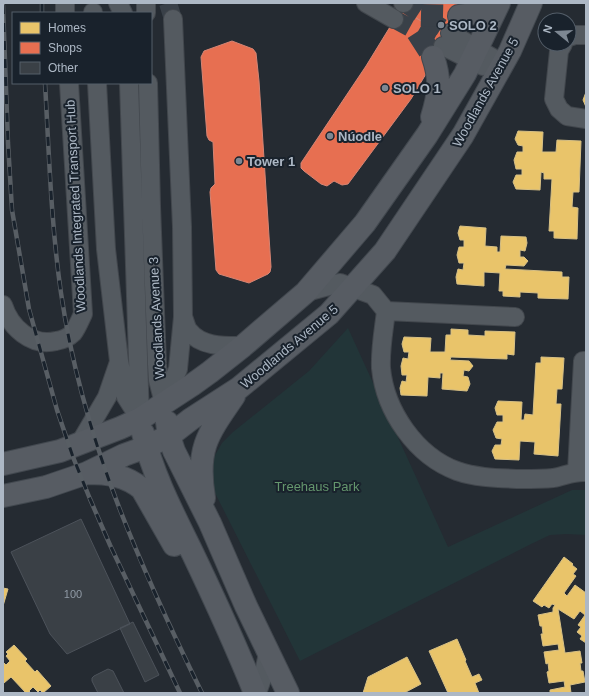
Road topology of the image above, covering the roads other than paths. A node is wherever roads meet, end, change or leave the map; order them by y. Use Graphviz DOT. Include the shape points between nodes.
graph roads {
  1 [pos="118,3"];
  2 [pos="366,3"];
  3 [pos="493,3"];
  4 [pos="499,3"];
  5 [pos="531,3"];
  6 [pos="122,12"];
  7 [pos="173,19"];
  8 [pos="394,19"];
  9 [pos="446,38"];
  10 [pos="559,52"];
  11 [pos="474,55"];
  12 [pos="501,69"];
  13 [pos="69,84"];
  14 [pos="97,84"];
  15 [pos="129,84"];
  16 [pos="148,84"];
  17 [pos="586,119"];
  18 [pos="427,135"];
  19 [pos="354,287"];
  20 [pos="306,292"];
  21 [pos="3,305"];
  22 [pos="386,310"];
  23 [pos="183,317"];
  24 [pos="515,317"];
  25 [pos="243,346"];
  26 [pos="119,361"];
  27 [pos="586,362"];
  28 [pos="239,388"];
  29 [pos="164,403"];
  30 [pos="140,418"];
  31 [pos="169,436"];
  32 [pos="80,443"];
  33 [pos="146,448"];
  34 [pos="3,464"];
  35 [pos="582,471"];
  36 [pos="86,473"];
  37 [pos="3,496"];
  38 [pos="210,523"];
  39 [pos="268,653"];
  40 [pos="246,671"];
  41 [pos="256,693"];
  42 [pos="288,693"];
  1 -- 6 [label="street"];
  2 -- 8 [label="street"];
  3 -- 9 [label="main road" via="465,15"];
  4 -- 11 [label="main road, Woodlands Avenue 5"];
  5 -- 12 [label="main road, Woodlands Avenue 5"];
  7 -- 23 [label="street"];
  9 -- 11 [label="street"];
  9 -- 18 [label="main road" via="437,70 438,97"];
  10 -- 17 [label="street" via="554,99 559,109 567,116"];
  11 -- 12 [label="street"];
  11 -- 18 [label="main road, Woodlands Avenue 5"];
  12 -- 19 [label="main road, Woodlands Avenue 5" via="463,135 424,194 385,251"];
  13 -- 21 [label="street, Woodlands Integrated Transport Hub" via="83,314 72,334 58,341 41,342 32,340 17,329"];
  14 -- 26 [label="street" via="106,249"];
  15 -- 30 [label="street, Woodlands Avenue 3"];
  16 -- 29 [label="street, Woodlands Avenue 3" via="157,364"];
  18 -- 20 [label="main road, Woodlands Avenue 5" via="365,223"];
  19 -- 20 [label="street" via="340,282"];
  19 -- 22 [label="street" via="373,295"];
  19 -- 28 [label="main road, Woodlands Avenue 5" via="329,314"];
  20 -- 25 [label="main road, Woodlands Avenue 5"];
  22 -- 24 [label="street"];
  22 -- 35 [label="street" via="381,367 383,382 395,413 412,438 436,461 456,471 477,476 554,478"];
  23 -- 25 [label="street" via="188,331 202,341 218,346"];
  23 -- 29 [label="street" via="178,369"];
  25 -- 29 [label="main road, Woodlands Avenue 5"];
  26 -- 30 [label="street" via="126,397"];
  26 -- 32 [label="street" via="108,396"];
  27 -- 35 [label="street" via="583,361"];
  28 -- 31 [label="main road, Woodlands Avenue 5"];
  28 -- 38 [label="main road" via="212,428 201,458 200,475"];
  29 -- 30 [label="main road, Woodlands Avenue 5"];
  29 -- 31 [label="main road, Woodlands Avenue 3"];
  30 -- 32 [label="main road, Woodlands Avenue 5"];
  30 -- 33 [label="main road, Woodlands Avenue 3"];
  31 -- 33 [label="main road, Woodlands Avenue 5"];
  31 -- 38 [label="main road, Woodlands Avenue 3"];
  32 -- 34 [label="main road, Woodlands Avenue 5" via="60,451"];
  33 -- 36 [label="main road, Woodlands Avenue 5"];
  33 -- 40 [label="main road, Woodlands Avenue 3" via="161,487"];
  36 -- 37 [label="main road, Woodlands Avenue 5" via="46,487"];
  36 -- 40 [label="main road" via="120,477 132,481 142,489"];
  38 -- 39 [label="main road, Woodlands Avenue 3"];
  39 -- 41 [label="street"];
  39 -- 42 [label="main road, Woodlands Avenue 3"];
  40 -- 41 [label="main road, Woodlands Avenue 3"];
}
